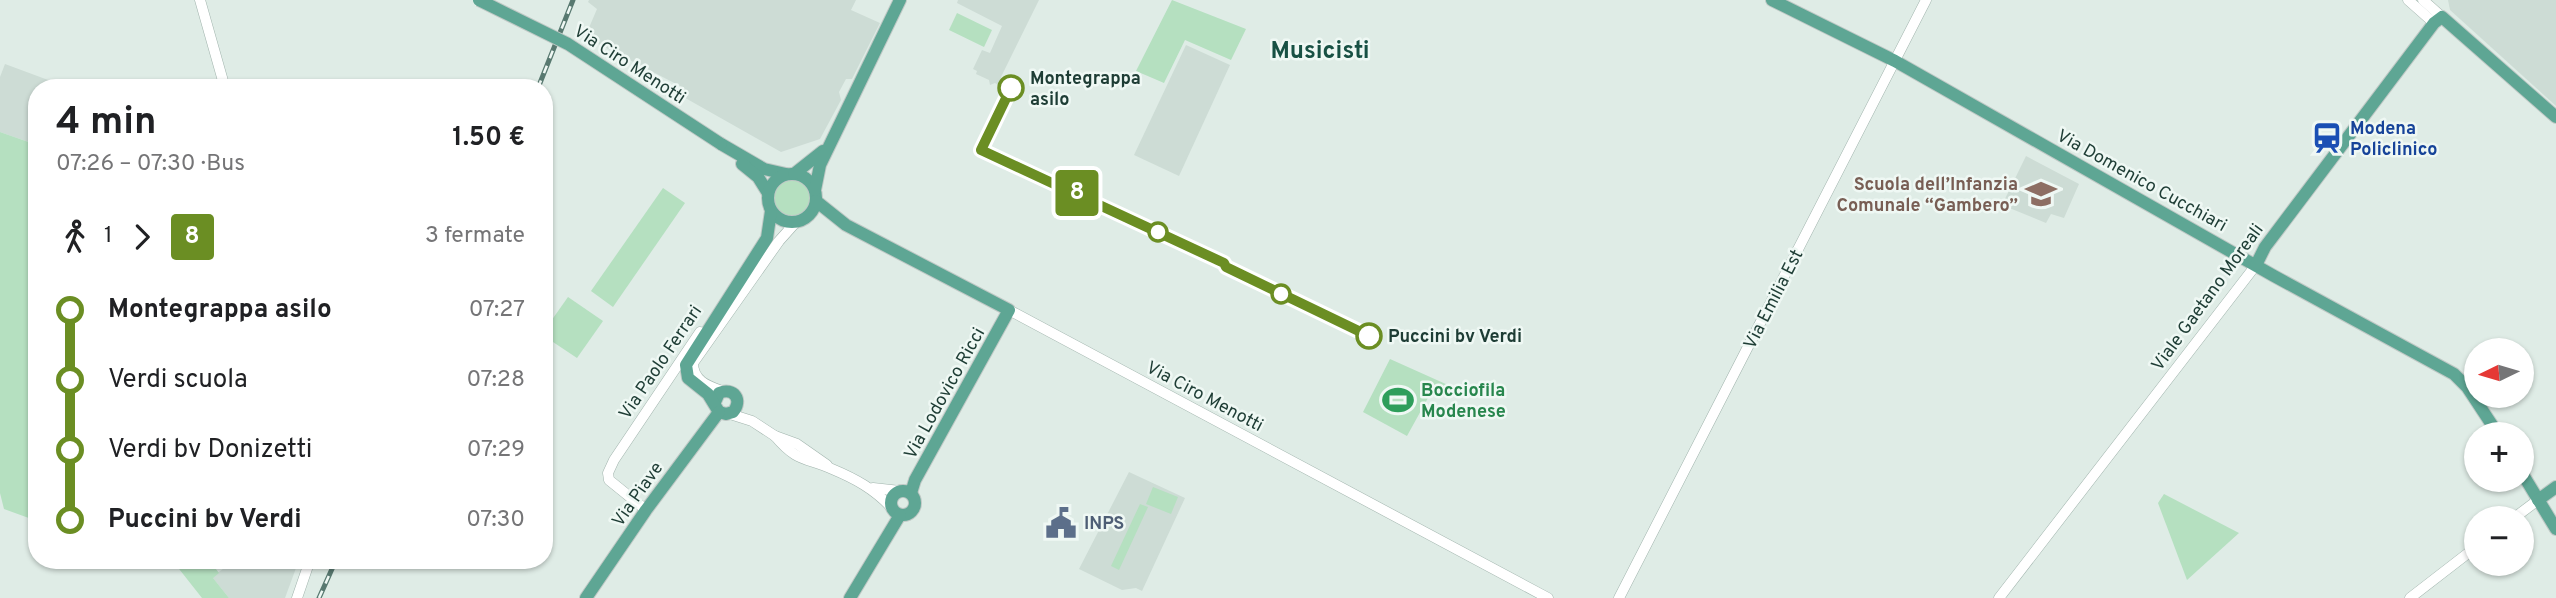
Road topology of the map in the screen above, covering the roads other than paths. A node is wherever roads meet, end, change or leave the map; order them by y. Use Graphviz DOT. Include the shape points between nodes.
graph roads {
  1 [pos="200,0"];
  2 [pos="479,0"];
  3 [pos="900,0"];
  4 [pos="1772,0"];
  5 [pos="1926,0"];
  6 [pos="2408,0"];
  7 [pos="2423,0"];
  8 [pos="2438,20"];
  9 [pos="1895,61"];
  10 [pos="222,79"];
  11 [pos="2556,117"];
  12 [pos="721,145"];
  13 [pos="828,146"];
  14 [pos="790,174"];
  15 [pos="768,193"];
  16 [pos="815,196"];
  17 [pos="771,211"];
  18 [pos="801,220"];
  19 [pos="846,225"];
  20 [pos="2256,265"];
  21 [pos="744,272"];
  22 [pos="1009,310"];
  23 [pos="738,401"];
  24 [pos="722,405"];
  25 [pos="752,421"];
  26 [pos="2490,422"];
  27 [pos="2556,487"];
  28 [pos="872,488"];
  29 [pos="905,492"];
  30 [pos="2533,492"];
  31 [pos="2538,500"];
  32 [pos="2530,506"];
  33 [pos="646,510"];
  34 [pos="896,511"];
  35 [pos="2556,529"];
  36 [pos="2464,556"];
  37 [pos="307,569"];
  38 [pos="297,598"];
  39 [pos="586,598"];
  40 [pos="850,598"];
  41 [pos="1548,598"];
  42 [pos="1619,598"];
  43 [pos="1999,598"];
  44 [pos="2410,598"];
  1 -- 10 [label="street"];
  2 -- 12 [label="main road, Via Ciro Menotti, bridge" via="568,44"];
  3 -- 13 [label="main road"];
  4 -- 9 [label="main road, Via Domenico Cucchiari"];
  5 -- 9 [label="street, Via Emilia Est"];
  6 -- 8 [label="street"];
  7 -- 8 [label="street"];
  8 -- 11 [label="main road"];
  8 -- 20 [label="main road, Viale Gaetano Moreali" via="2264,247"];
  9 -- 20 [label="main road, Via Domenico Cucchiari"];
  9 -- 42 [label="street, Via Emilia Est"];
  12 -- 14 [label="main road, Via Ciro Menotti" via="764,169"];
  12 -- 15 [label="main road, Via Ciro Menotti" via="758,177"];
  13 -- 14 [label="main road"];
  13 -- 16 [label="main road" via="817,171"];
  14 -- 15 [label="main road" via="775,181"];
  14 -- 16 [label="main road" via="804,177"];
  15 -- 17 [label="main road"];
  16 -- 18 [label="main road" via="813,210"];
  16 -- 19 [label="main road, Via Ciro Menotti"];
  17 -- 18 [label="main road" via="779,219"];
  17 -- 21 [label="main road, Via Paolo Ferrari" via="767,238"];
  18 -- 19 [label="main road, Via Ciro Menotti" via="822,218"];
  18 -- 24 [label="street, Via Paolo Ferrari" via="779,241 693,363 694,374"];
  19 -- 22 [label="main road, Via Ciro Menotti"];
  20 -- 26 [label="main road, Via Domenico Cucchiari" via="2454,374"];
  20 -- 43 [label="street, Viale Gaetano Moreali"];
  21 -- 24 [label="main road, Via Paolo Ferrari" via="686,365 688,378"];
  21 -- 33 [label="street, Via Paolo Ferrari" via="676,366 608,473 609,480"];
  22 -- 29 [label="main road, Via Lodovico Ricci"];
  22 -- 41 [label="street, Via Ciro Menotti"];
  23 -- 24 [label="main road, Via Piave" via="736,410"];
  23 -- 24 [label="main road" via="733,393"];
  23 -- 25 [label="street"];
  24 -- 25 [label="street"];
  24 -- 33 [label="main road, Via Piave"];
  25 -- 28 [label="street"];
  27 -- 31 [label="main road"];
  28 -- 29 [label="street"];
  28 -- 34 [label="street"];
  29 -- 34 [label="main road" via="891,500"];
  29 -- 34 [label="main road" via="916,502 914,510 907,515"];
  30 -- 31 [label="main road"];
  31 -- 32 [label="street"];
  31 -- 35 [label="main road"];
  33 -- 39 [label="main road, Via Piave"];
  34 -- 40 [label="main road"];
  36 -- 44 [label="street"];
  37 -- 38 [label="street"];
}
